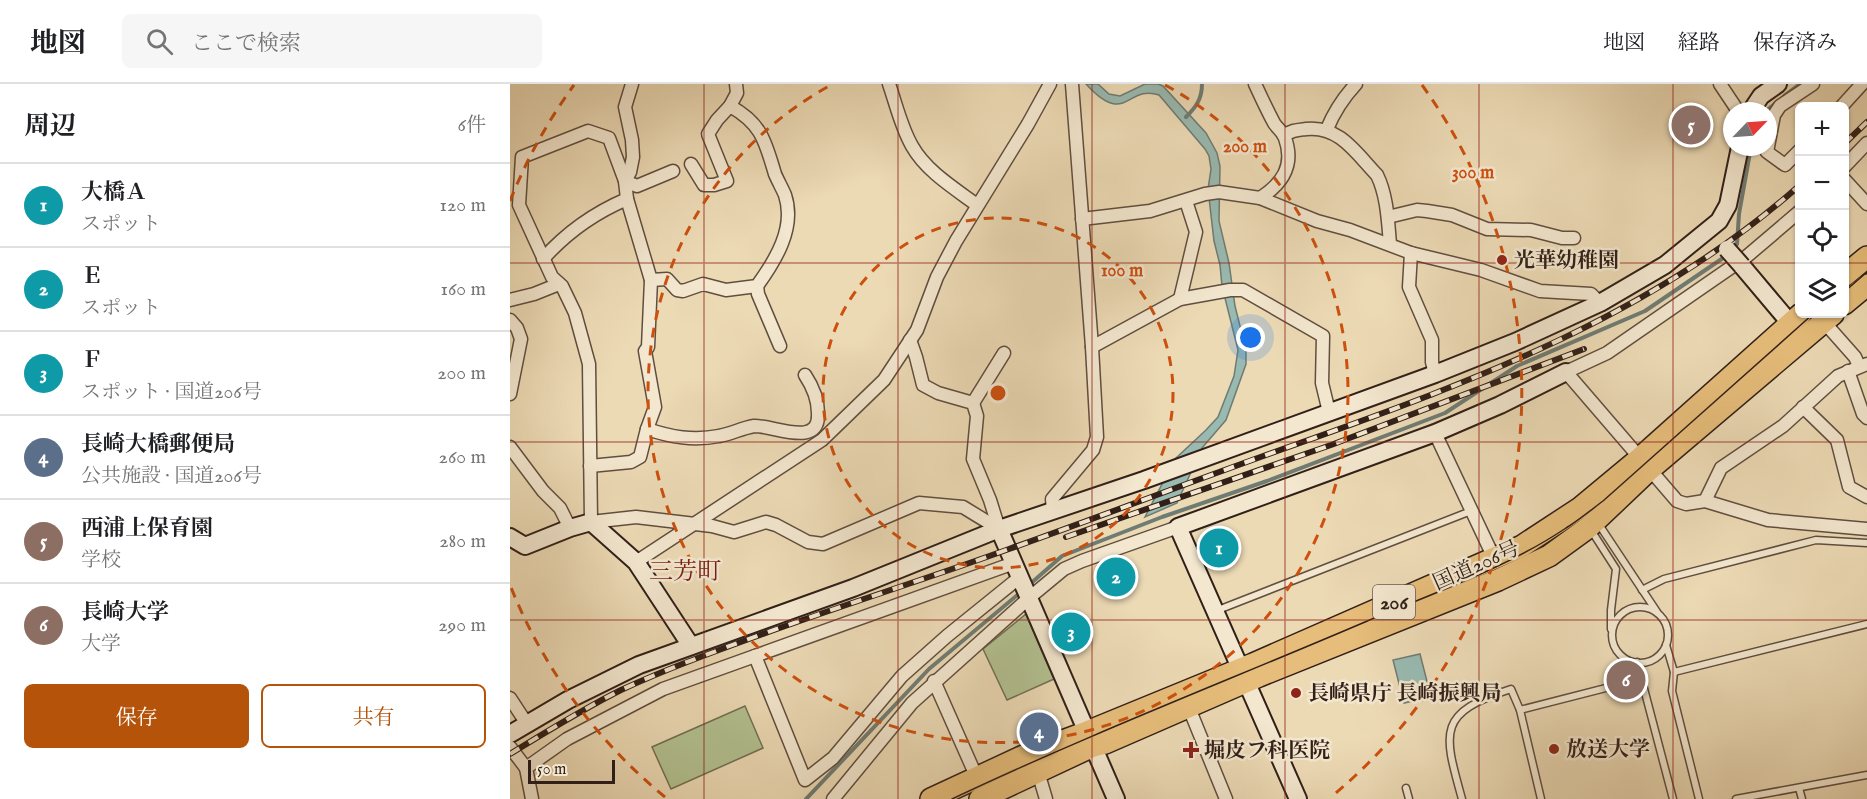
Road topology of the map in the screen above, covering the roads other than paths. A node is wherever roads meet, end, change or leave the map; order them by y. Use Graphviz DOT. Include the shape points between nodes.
graph roads {
  1 [pos="632,84"];
  2 [pos="735,84"];
  3 [pos="890,84"];
  4 [pos="1050,84"];
  5 [pos="1072,84"];
  6 [pos="1255,84"];
  7 [pos="1356,84"];
  8 [pos="1720,84"];
  9 [pos="1813,84"];
  10 [pos="1775,85"];
  11 [pos="1858,85"];
  12 [pos="1732,102"];
  13 [pos="1757,102"];
  14 [pos="1845,102"];
  15 [pos="730,106"];
  16 [pos="1327,129"];
  17 [pos="1284,136"];
  18 [pos="1867,143"];
  19 [pos="1795,155"];
  20 [pos="1738,156"];
  21 [pos="522,157"];
  22 [pos="510,162"];
  23 [pos="1849,163"];
  24 [pos="691,164"];
  25 [pos="673,171"];
  26 [pos="625,181"];
  27 [pos="1849,184"];
  28 [pos="1260,198"];
  29 [pos="627,199"];
  30 [pos="1186,201"];
  31 [pos="1867,204"];
  32 [pos="977,206"];
  33 [pos="1795,215"];
  34 [pos="1388,217"];
  35 [pos="1082,219"];
  36 [pos="1711,229"];
  37 [pos="1574,238"];
  38 [pos="1390,244"];
  39 [pos="1411,253"];
  40 [pos="1867,257"];
  41 [pos="543,259"];
  42 [pos="1849,273"];
  43 [pos="651,280"];
  44 [pos="559,284"];
  45 [pos="1867,285"];
  46 [pos="757,286"];
  47 [pos="1180,299"];
  48 [pos="510,300"];
  49 [pos="1849,301"];
  50 [pos="1600,303"];
  51 [pos="1795,317"];
  52 [pos="1796,318"];
  53 [pos="1828,318"];
  54 [pos="510,320"];
  55 [pos="910,340"];
  56 [pos="780,346"];
  57 [pos="1092,347"];
  58 [pos="1004,353"];
  59 [pos="1858,367"];
  60 [pos="1566,372"];
  61 [pos="1435,374"];
  62 [pos="805,375"];
  63 [pos="510,394"];
  64 [pos="973,403"];
  65 [pos="1803,407"];
  66 [pos="1329,412"];
  67 [pos="1867,418"];
  68 [pos="646,429"];
  69 [pos="1435,434"];
  70 [pos="510,447"];
  71 [pos="515,463"];
  72 [pos="1644,465"];
  73 [pos="590,466"];
  74 [pos="1867,497"];
  75 [pos="1705,501"];
  76 [pos="1053,511"];
  77 [pos="1471,511"];
  78 [pos="591,522"];
  79 [pos="1593,523"];
  80 [pos="691,525"];
  81 [pos="1178,527"];
  82 [pos="570,528"];
  83 [pos="999,529"];
  84 [pos="1867,529"];
  85 [pos="510,537"];
  86 [pos="1867,543"];
  87 [pos="1494,558"];
  88 [pos="636,562"];
  89 [pos="1023,583"];
  90 [pos="1642,590"];
  91 [pos="1215,612"];
  92 [pos="1659,615"];
  93 [pos="1867,624"];
  94 [pos="1612,636"];
  95 [pos="1666,644"];
  96 [pos="691,646"];
  97 [pos="755,656"];
  98 [pos="1637,662"];
  99 [pos="1674,672"];
  100 [pos="1242,676"];
  101 [pos="1641,679"];
  102 [pos="934,681"];
  103 [pos="510,698"];
  104 [pos="1189,708"];
  105 [pos="1520,710"];
  106 [pos="527,724"];
  107 [pos="510,734"];
  108 [pos="1090,739"];
  109 [pos="510,747"];
  110 [pos="526,768"];
  111 [pos="1038,772"];
  112 [pos="1867,775"];
  113 [pos="977,778"];
  114 [pos="1406,788"];
  115 [pos="1799,788"];
  116 [pos="532,799"];
  117 [pos="833,799"];
  118 [pos="931,799"];
  119 [pos="980,799"];
  120 [pos="1046,799"];
  121 [pos="1116,799"];
  122 [pos="1226,799"];
  123 [pos="1298,799"];
  124 [pos="1409,799"];
  125 [pos="1462,799"];
  126 [pos="1541,799"];
  127 [pos="1673,799"];
  128 [pos="1699,799"];
  129 [pos="1737,799"];
  130 [pos="1802,799"];
  1 -- 26 [label="street" via="625,107 633,157"];
  2 -- 15 [label="street" via="737,93"];
  3 -- 32 [label="street" via="912,147 937,175"];
  4 -- 32 [label="street"];
  5 -- 35 [label="street"];
  6 -- 17 [label="street"];
  7 -- 16 [label="street"];
  8 -- 12 [label="street"];
  9 -- 19 [label="street" via="1780,106 1774,115 1767,152 1785,165"];
  10 -- 13 [label="street"];
  11 -- 14 [label="street"];
  15 -- 24 [label="street" via="708,134 727,181 704,185"];
  15 -- 46 [label="street" via="749,117 760,132 788,207 782,245"];
  16 -- 17 [label="street" via="1293,130"];
  16 -- 34 [label="street" via="1338,135 1377,175"];
  17 -- 28 [label="street" via="1288,152 1285,172 1281,182"];
  18 -- 23 [label="street"];
  20 -- 36 [label="street" via="1728,204"];
  21 -- 22 [label="street"];
  21 -- 26 [label="street" via="588,131 609,138"];
  21 -- 41 [label="street" via="519,205"];
  25 -- 26 [label="street" via="637,186"];
  26 -- 29 [label="street"];
  27 -- 31 [label="street"];
  28 -- 30 [label="street" via="1219,192"];
  28 -- 38 [label="street"];
  29 -- 41 [label="street" via="584,222"];
  29 -- 43 [label="street"];
  30 -- 35 [label="street" via="1150,211"];
  30 -- 47 [label="street" via="1196,232"];
  32 -- 55 [label="street" via="937,277"];
  33 -- 60 [label="street" via="1746,257 1607,353"];
  34 -- 37 [label="street" via="1427,211 1452,215 1487,229 1531,230"];
  34 -- 38 [label="street"];
  35 -- 57 [label="street"];
  36 -- 50 [label="street" via="1665,265"];
  36 -- 51 [label="street, bridge" via="1742,267"];
  38 -- 39 [label="street"];
  39 -- 50 [label="street" via="1481,270 1540,291 1591,294"];
  39 -- 61 [label="street" via="1409,287 1432,340"];
  40 -- 42 [label="highway"];
  41 -- 44 [label="street"];
  43 -- 46 [label="street" via="667,279 682,291 703,284 726,290"];
  43 -- 68 [label="street" via="645,351 655,407"];
  44 -- 48 [label="street"];
  44 -- 73 [label="street" via="575,313 589,364"];
  45 -- 49 [label="highway"];
  46 -- 56 [label="street"];
  47 -- 57 [label="street"];
  47 -- 66 [label="street" via="1242,290 1323,336 1322,383"];
  50 -- 61 [label="street"];
  52 -- 72 [label="highway, 国道206号 / 206"];
  53 -- 59 [label="street"];
  53 -- 72 [label="highway, 国道206号 / 206"];
  54 -- 63 [label="street" via="521,339"];
  55 -- 64 [label="street" via="924,385"];
  55 -- 80 [label="street" via="884,380 822,440"];
  57 -- 76 [label="street" via="1097,437 1092,450 1052,499"];
  58 -- 64 [label="street"];
  59 -- 65 [label="street" via="1838,376"];
  59 -- 67 [label="street" via="1863,414"];
  60 -- 69 [label="street"];
  60 -- 72 [label="street"];
  61 -- 66 [label="street"];
  62 -- 68 [label="street" via="818,408 819,420 810,431 793,433 755,426 720,436 687,439"];
  64 -- 83 [label="street" via="977,416 973,459"];
  65 -- 74 [label="street" via="1837,440 1849,487"];
  65 -- 75 [label="street" via="1783,426 1720,468"];
  66 -- 76 [label="street"];
  68 -- 73 [label="street" via="636,460"];
  69 -- 77 [label="street"];
  69 -- 81 [label="street"];
  70 -- 71 [label="street"];
  71 -- 82 [label="street" via="560,508"];
  72 -- 75 [label="street" via="1677,501"];
  72 -- 79 [label="highway, 国道206号 / 206"];
  72 -- 87 [label="highway, 国道206号 / 206" via="1548,530"];
  73 -- 78 [label="street"];
  75 -- 84 [label="street" via="1768,520"];
  76 -- 83 [label="street"];
  77 -- 87 [label="street"];
  77 -- 91 [label="lane"];
  78 -- 80 [label="street" via="636,517"];
  78 -- 82 [label="street"];
  78 -- 88 [label="street"];
  79 -- 90 [label="lane"];
  79 -- 94 [label="lane" via="1616,570"];
  79 -- 100 [label="highway, 国道206号 / 206" via="1549,556 1514,573"];
  80 -- 83 [label="street" via="734,532 766,522 808,542 824,544 919,503 963,507"];
  80 -- 88 [label="street"];
  81 -- 89 [label="street"];
  81 -- 91 [label="street"];
  82 -- 85 [label="street" via="525,546"];
  83 -- 89 [label="street"];
  83 -- 96 [label="street" via="854,588"];
  86 -- 90 [label="lane" via="1816,540 1664,579"];
  87 -- 100 [label="highway, 国道206号 / 206"];
  88 -- 96 [label="street"];
  89 -- 97 [label="street"];
  89 -- 97 [label="street" via="947,636 902,676 833,758 805,780"];
  89 -- 102 [label="street"];
  89 -- 108 [label="street"];
  90 -- 92 [label="lane"];
  91 -- 100 [label="street"];
  92 -- 94 [label="lane" via="1651,609 1632,608 1617,618"];
  92 -- 95 [label="lane" via="1667,628"];
  93 -- 99 [label="lane"];
  94 -- 98 [label="lane" via="1617,651"];
  95 -- 98 [label="lane" via="1656,658"];
  95 -- 99 [label="lane"];
  96 -- 106 [label="street" via="639,665"];
  97 -- 110 [label="street" via="663,689 567,739"];
  98 -- 101 [label="lane"];
  99 -- 128 [label="lane" via="1672,691"];
  100 -- 104 [label="highway, 国道206号 / 206"];
  100 -- 108 [label="highway, 国道206号 / 206"];
  100 -- 123 [label="street"];
  101 -- 105 [label="lane"];
  101 -- 127 [label="lane"];
  102 -- 113 [label="street"];
  102 -- 117 [label="street"];
  103 -- 106 [label="street"];
  104 -- 108 [label="highway, 国道206号 / 206" via="1105,743"];
  104 -- 122 [label="street"];
  105 -- 125 [label="lane" via="1511,689 1472,704 1458,714 1449,744"];
  105 -- 126 [label="lane"];
  106 -- 107 [label="street"];
  108 -- 111 [label="highway, 国道206号 / 206"];
  108 -- 113 [label="highway, 国道206号 / 206" via="1030,753"];
  108 -- 121 [label="street"];
  109 -- 110 [label="street"];
  110 -- 116 [label="street"];
  111 -- 119 [label="highway, 国道206号 / 206"];
  111 -- 120 [label="street"];
  112 -- 115 [label="lane"];
  113 -- 118 [label="highway, 国道206号 / 206"];
  114 -- 124 [label="lane"];
  115 -- 129 [label="lane"];
  115 -- 130 [label="lane"];
}
